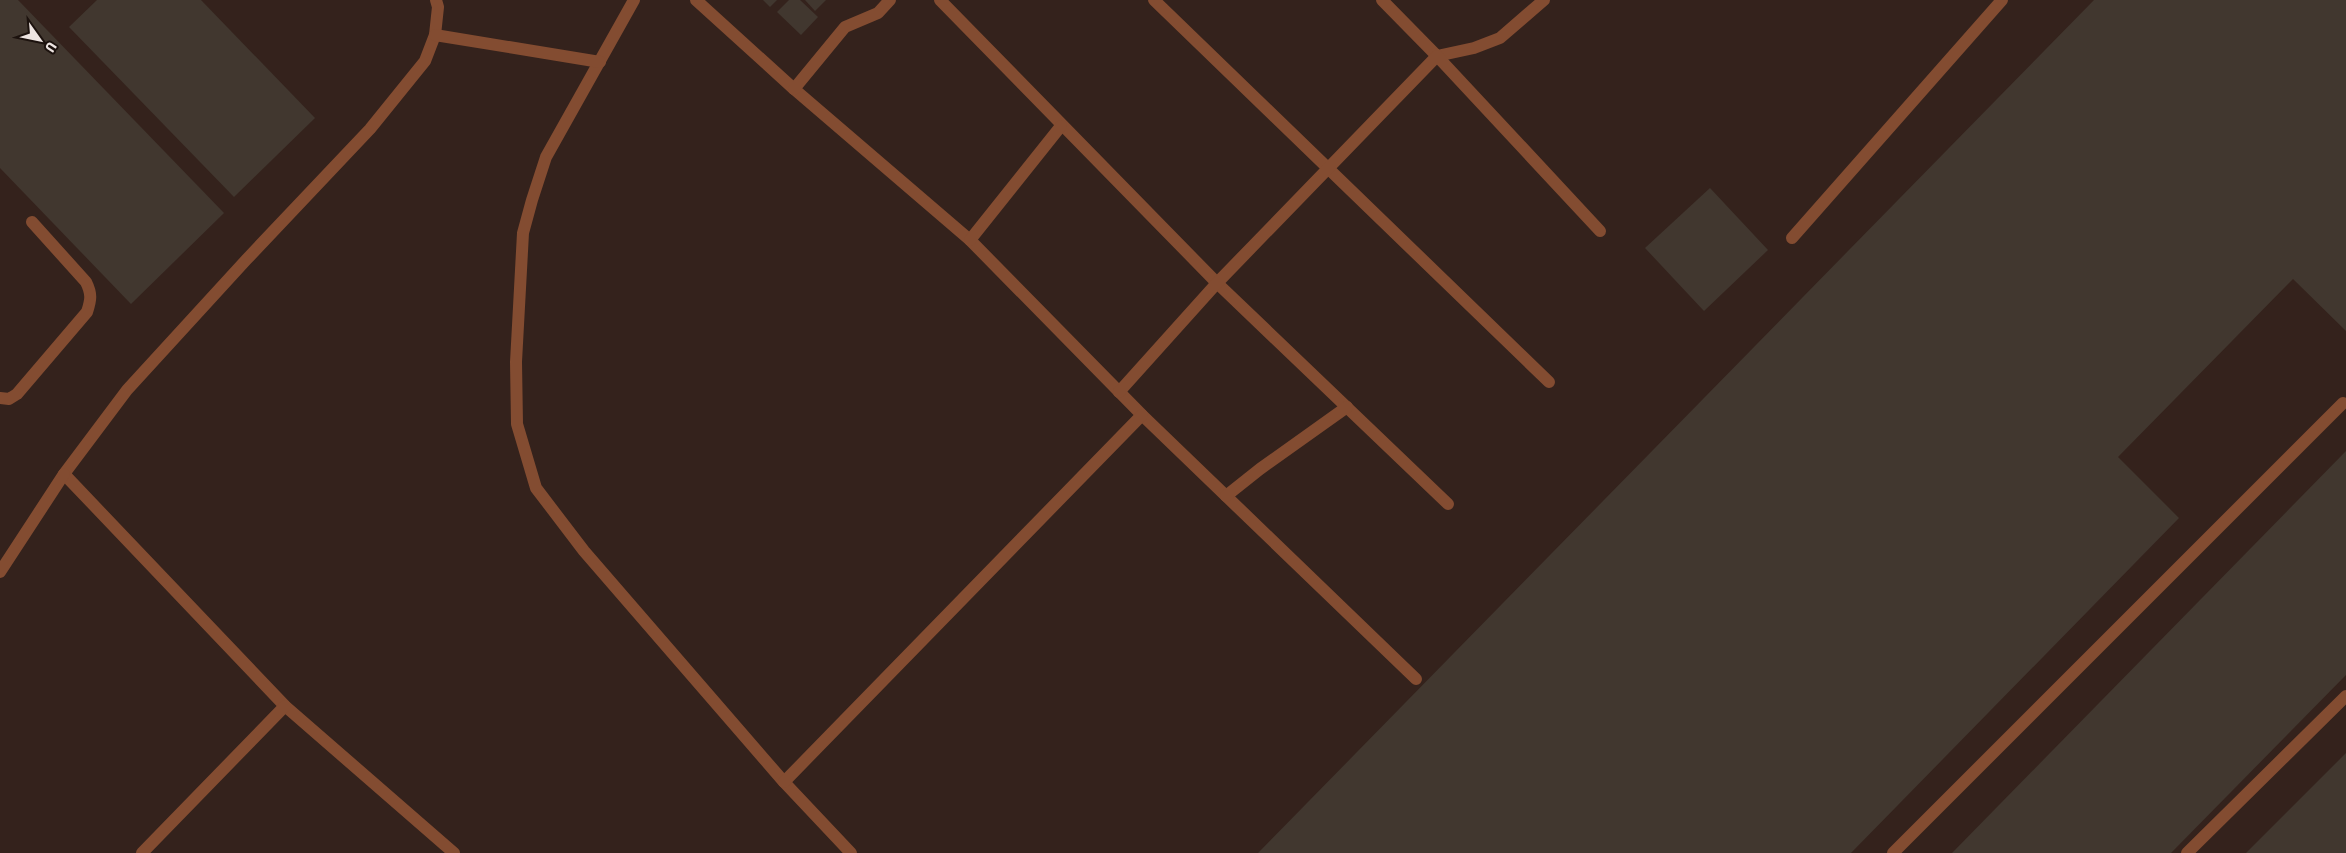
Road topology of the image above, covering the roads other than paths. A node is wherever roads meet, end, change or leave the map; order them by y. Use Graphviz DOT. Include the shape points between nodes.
graph roads {
  1 [pos="436,0"];
  2 [pos="634,0"];
  3 [pos="696,0"];
  4 [pos="890,0"];
  5 [pos="940,0"];
  6 [pos="1154,0"];
  7 [pos="1382,0"];
  8 [pos="1544,0"];
  9 [pos="2002,0"];
  10 [pos="435,34"];
  11 [pos="1437,56"];
  12 [pos="600,62"];
  13 [pos="794,89"];
  14 [pos="1061,126"];
  15 [pos="1327,169"];
  16 [pos="32,222"];
  17 [pos="1600,231"];
  18 [pos="1792,238"];
  19 [pos="970,240"];
  20 [pos="1216,282"];
  21 [pos="1549,382"];
  22 [pos="1119,392"];
  23 [pos="0,398"];
  24 [pos="2343,403"];
  25 [pos="1347,407"];
  26 [pos="1142,415"];
  27 [pos="64,474"];
  28 [pos="1226,496"];
  29 [pos="1448,504"];
  30 [pos="0,572"];
  31 [pos="1416,679"];
  32 [pos="2346,696"];
  33 [pos="285,706"];
  34 [pos="784,782"];
  35 [pos="142,853"];
  36 [pos="454,853"];
  37 [pos="851,853"];
  38 [pos="1893,853"];
  39 [pos="2187,853"];
  1 -- 10 [label="lane"];
  2 -- 12 [label="lane"];
  3 -- 13 [label="lane"];
  4 -- 13 [label="lane" via="878,13 846,27"];
  5 -- 14 [label="lane"];
  6 -- 15 [label="lane"];
  7 -- 11 [label="lane"];
  8 -- 11 [label="lane" via="1500,38"];
  9 -- 18 [label="lane"];
  10 -- 12 [label="lane"];
  10 -- 27 [label="lane" via="425,61 370,129 127,390"];
  11 -- 15 [label="lane"];
  11 -- 17 [label="lane"];
  12 -- 34 [label="lane" via="546,157 523,233 516,362 517,424 536,488 584,551"];
  13 -- 19 [label="lane"];
  14 -- 19 [label="lane"];
  14 -- 20 [label="lane"];
  15 -- 20 [label="lane"];
  15 -- 21 [label="lane"];
  16 -- 23 [label="lane" via="86,282 91,301 86,312 16,394 8,399"];
  19 -- 22 [label="lane"];
  20 -- 22 [label="lane"];
  20 -- 25 [label="lane"];
  22 -- 26 [label="lane"];
  24 -- 38 [label="lane"];
  25 -- 28 [label="lane"];
  25 -- 29 [label="lane"];
  26 -- 28 [label="lane"];
  26 -- 34 [label="lane"];
  27 -- 30 [label="lane"];
  27 -- 33 [label="lane"];
  28 -- 31 [label="lane"];
  32 -- 39 [label="lane"];
  33 -- 35 [label="lane"];
  33 -- 36 [label="lane"];
  34 -- 37 [label="lane"];
}
